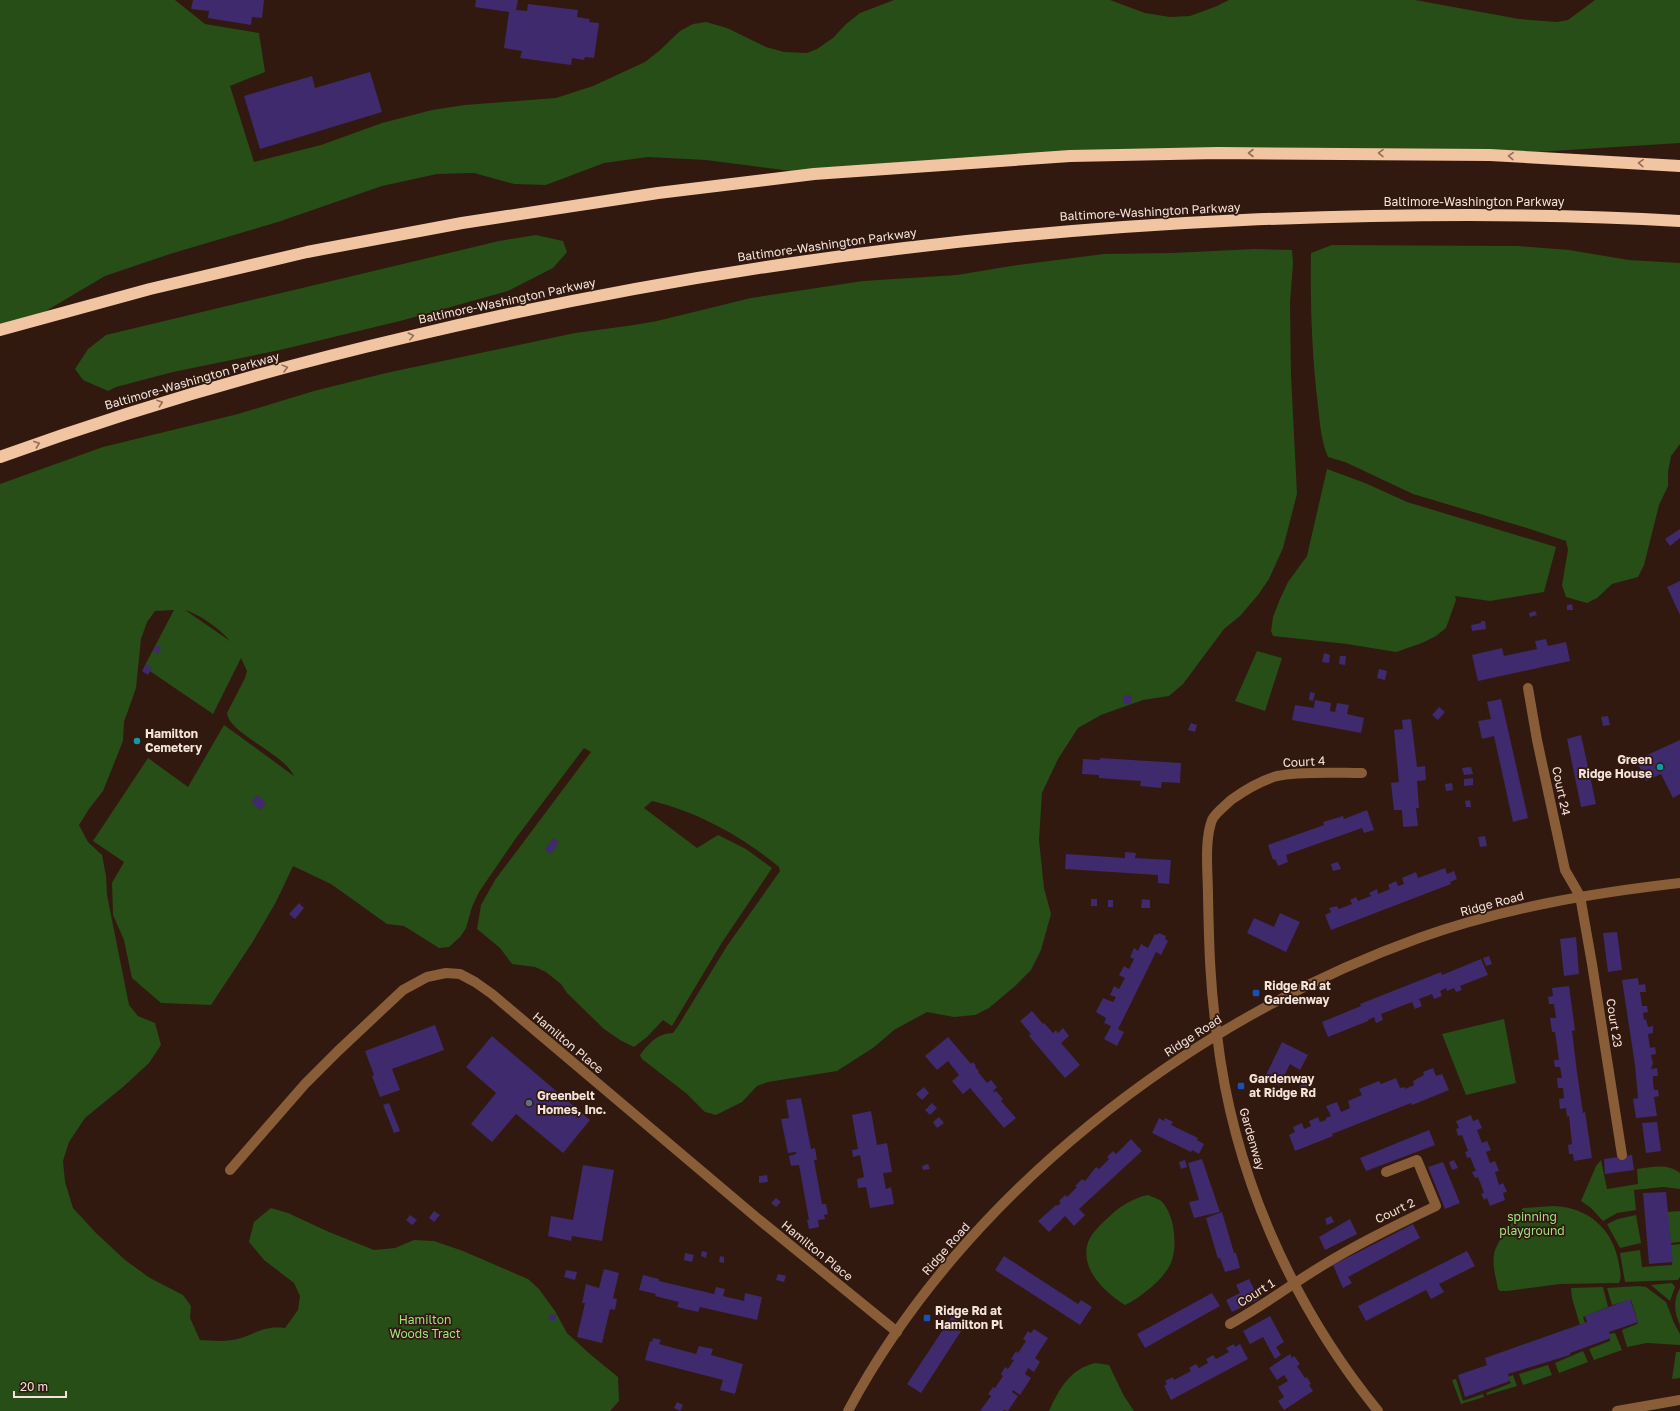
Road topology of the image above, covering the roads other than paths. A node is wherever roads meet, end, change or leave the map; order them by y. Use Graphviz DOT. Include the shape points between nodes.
graph roads {
  1 [pos="1680,166"];
  2 [pos="1680,221"];
  3 [pos="0,330"];
  4 [pos="0,457"];
  5 [pos="1528,688"];
  6 [pos="1362,773"];
  7 [pos="1213,818"];
  8 [pos="1680,883"];
  9 [pos="1580,896"];
  10 [pos="1217,1035"];
  11 [pos="1622,1155"];
  12 [pos="230,1170"];
  13 [pos="1386,1172"];
  14 [pos="1295,1284"];
  15 [pos="1230,1324"];
  16 [pos="897,1332"];
  17 [pos="1680,1400"];
  18 [pos="848,1411"];
  19 [pos="1378,1411"];
  20 [pos="1617,1411"];
  1 -- 3 [label="highway, one-way" via="1490,155 1218,153 1070,156 814,174 650,194 447,226 307,252 150,288"];
  4 -- 2 [label="highway, Baltimore-Washington Parkway, one-way" via="182,396 458,324 659,284 810,259 1066,230 1292,218 1484,215"];
  5 -- 9 [label="street, Court 24" via="1565,870"];
  6 -- 7 [label="street, Court 4" via="1277,776 1242,792"];
  7 -- 10 [label="street, Gardenway" via="1208,851 1208,944 1210,985"];
  8 -- 9 [label="street, Ridge Road"];
  9 -- 10 [label="street, Ridge Road" via="1490,917 1421,937 1324,978"];
  9 -- 11 [label="street, Court 23"];
  10 -- 14 [label="street, Gardenway" via="1221,1073 1245,1165 1276,1247"];
  10 -- 16 [label="street, Ridge Road" via="1131,1093 1062,1148 999,1208 952,1261"];
  12 -- 16 [label="street, Hamilton Place" via="305,1084 403,990 427,977 446,973 460,974 492,994 744,1208"];
  13 -- 14 [label="street, Court 2" via="1417,1160 1436,1206 1381,1232"];
  14 -- 15 [label="street, Court 1"];
  14 -- 19 [label="street, Gardenway" via="1340,1361"];
  16 -- 18 [label="street, Ridge Road"];
  17 -- 20 [label="street"];
}
